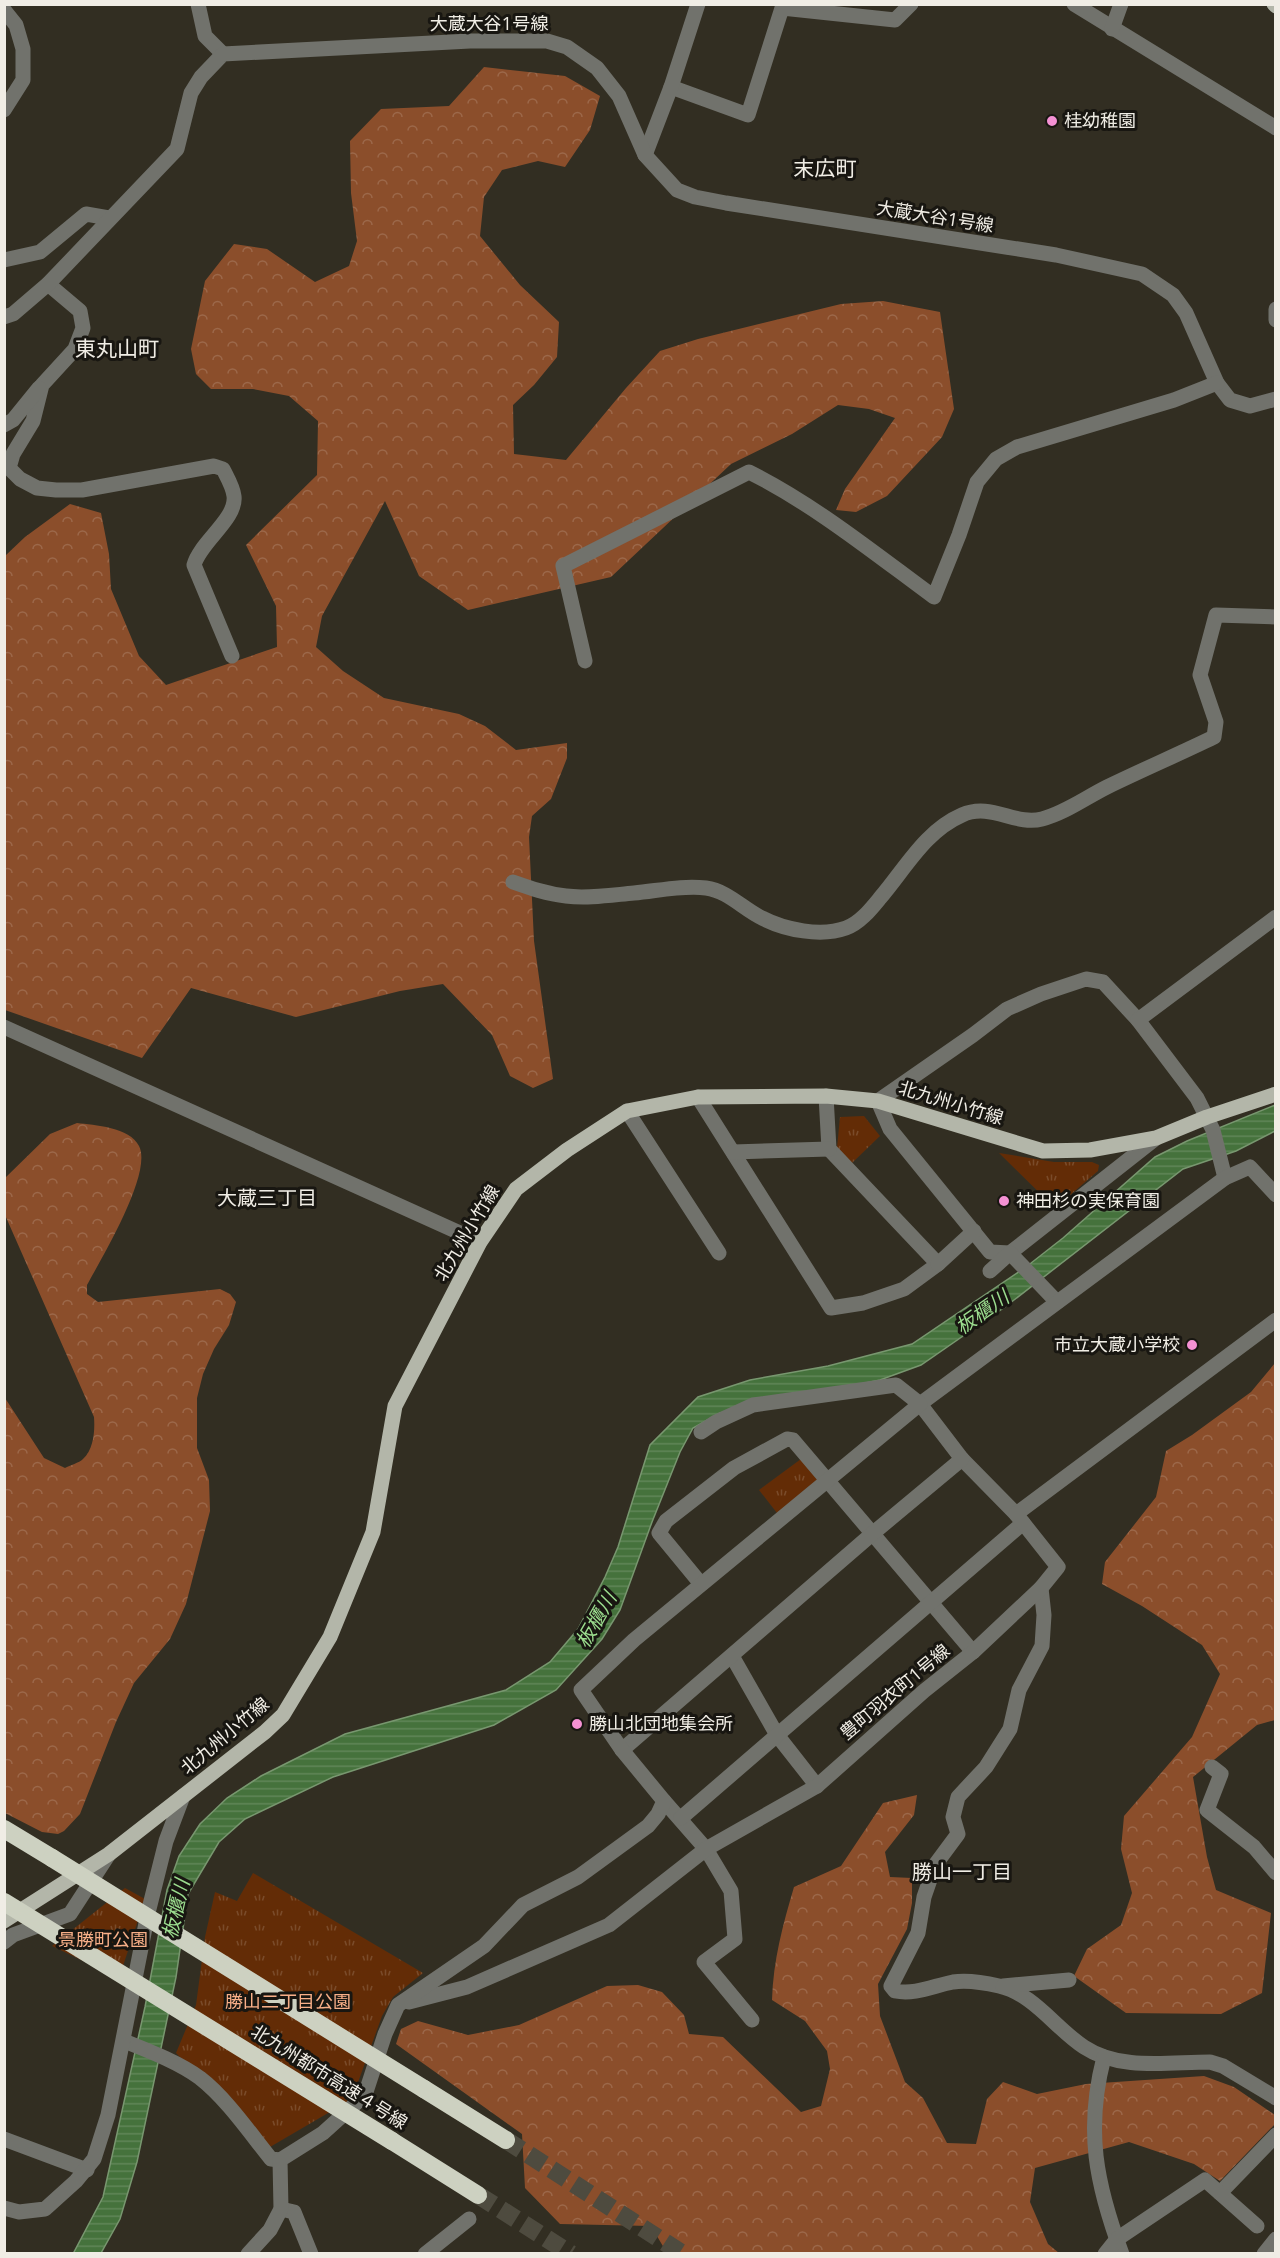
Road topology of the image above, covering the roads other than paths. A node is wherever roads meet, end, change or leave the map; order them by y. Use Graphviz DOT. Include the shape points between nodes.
graph roads {
  1 [pos="198,4"];
  2 [pos="698,4"];
  3 [pos="911,4"];
  4 [pos="1074,4"];
  5 [pos="1121,4"];
  6 [pos="4,9"];
  7 [pos="1112,29"];
  8 [pos="223,54"];
  9 [pos="671,87"];
  10 [pos="4,110"];
  11 [pos="1275,128"];
  12 [pos="645,155"];
  13 [pos="109,218"];
  14 [pos="4,260"];
  15 [pos="48,284"];
  16 [pos="1275,309"];
  17 [pos="4,317"];
  18 [pos="1275,320"];
  19 [pos="1217,383"];
  20 [pos="42,385"];
  21 [pos="1275,399"];
  22 [pos="4,425"];
  23 [pos="1275,617"];
  24 [pos="232,656"];
  25 [pos="585,661"];
  26 [pos="513,882"];
  27 [pos="1275,917"];
  28 [pos="1138,1020"];
  29 [pos="4,1027"];
  30 [pos="1275,1094"];
  31 [pos="826,1096"];
  32 [pos="698,1097"];
  33 [pos="878,1101"];
  34 [pos="627,1111"];
  35 [pos="1210,1124"];
  36 [pos="1156,1138"];
  37 [pos="829,1149"];
  38 [pos="733,1152"];
  39 [pos="1225,1178"];
  40 [pos="1275,1195"];
  41 [pos="974,1231"];
  42 [pos="480,1242"];
  43 [pos="718,1253"];
  44 [pos="1014,1256"];
  45 [pos="938,1264"];
  46 [pos="990,1271"];
  47 [pos="1057,1302"];
  48 [pos="1275,1320"];
  49 [pos="920,1404"];
  50 [pos="701,1432"];
  51 [pos="962,1459"];
  52 [pos="826,1480"];
  53 [pos="1019,1519"];
  54 [pos="872,1534"];
  55 [pos="701,1584"];
  56 [pos="1041,1588"];
  57 [pos="930,1602"];
  58 [pos="973,1653"];
  59 [pos="732,1656"];
  60 [pos="777,1735"];
  61 [pos="622,1750"];
  62 [pos="1212,1767"];
  63 [pos="817,1786"];
  64 [pos="183,1796"];
  65 [pos="664,1801"];
  66 [pos="681,1818"];
  67 [pos="4,1829"];
  68 [pos="706,1849"];
  69 [pos="109,1854"];
  70 [pos="1275,1873"];
  71 [pos="4,1902"];
  72 [pos="4,1921"];
  73 [pos="4,1942"];
  74 [pos="1069,1980"];
  75 [pos="1000,1986"];
  76 [pos="398,2005"];
  77 [pos="752,2020"];
  78 [pos="127,2042"];
  79 [pos="1104,2057"];
  80 [pos="1275,2098"];
  81 [pos="1275,2135"];
  82 [pos="4,2139"];
  83 [pos="506,2140"];
  84 [pos="280,2160"];
  85 [pos="87,2170"];
  86 [pos="1220,2193"];
  87 [pos="478,2194"];
  88 [pos="4,2208"];
  89 [pos="281,2209"];
  90 [pos="469,2219"];
  91 [pos="1257,2226"];
  92 [pos="1117,2239"];
  93 [pos="1275,2239"];
  94 [pos="249,2253"];
  95 [pos="311,2253"];
  96 [pos="425,2253"];
  97 [pos="1105,2253"];
  98 [pos="1122,2253"];
  99 [pos="1264,2253"];
  1 -- 8 [label="street" via="205,36"];
  2 -- 9 [label="street"];
  3 -- 9 [label="street" via="895,20 782,8 748,115"];
  4 -- 7 [label="street"];
  5 -- 7 [label="street"];
  6 -- 10 [label="street" via="16,25 23,80"];
  7 -- 11 [label="street"];
  8 -- 12 [label="street, 大蔵大谷1号線" via="470,40 547,40 567,47 597,68 620,96"];
  8 -- 13 [label="street" via="191,93 177,149"];
  9 -- 12 [label="street"];
  12 -- 19 [label="street, 大蔵大谷1号線" via="677,190 695,197 1056,255 1142,274 1173,295 1186,313"];
  13 -- 14 [label="street" via="86,214 40,252"];
  13 -- 15 [label="street"];
  15 -- 17 [label="street"];
  15 -- 20 [label="street" via="80,311 83,328 75,350"];
  16 -- 18 [label="street"];
  19 -- 21 [label="street, 大蔵大谷1号線" via="1230,400 1250,406"];
  19 -- 25 [label="street" via="1174,400 1017,447 996,459 977,482 934,597 837,526 749,472 563,566"];
  20 -- 22 [label="street" via="13,420"];
  20 -- 24 [label="street" via="33,421 9,468 37,488 82,490 214,466 223,469 234,497 231,512 196,555 194,565"];
  23 -- 26 [label="street" via="1216,615 1200,675 1216,722 1214,737 1039,820 983,810 963,814 937,829 872,908 846,928 822,931 787,927 708,888 568,897"];
  27 -- 28 [label="street"];
  28 -- 33 [label="street" via="1103,982 1086,979 1007,1009"];
  28 -- 35 [label="street" via="1197,1098"];
  29 -- 42 [label="street"];
  30 -- 35 [label="main road, 北九州小竹線"];
  31 -- 32 [label="main road, 北九州小竹線"];
  31 -- 33 [label="main road, 北九州小竹線"];
  31 -- 37 [label="street"];
  32 -- 34 [label="main road, 北九州小竹線"];
  32 -- 38 [label="street"];
  33 -- 36 [label="main road, 北九州小竹線" via="1043,1151 1090,1150"];
  33 -- 41 [label="street" via="890,1129"];
  34 -- 42 [label="main road, 北九州小竹線" via="516,1189"];
  34 -- 43 [label="street"];
  35 -- 36 [label="main road, 北九州小竹線"];
  35 -- 39 [label="street"];
  36 -- 44 [label="street"];
  37 -- 38 [label="street"];
  37 -- 45 [label="street"];
  38 -- 45 [label="street" via="831,1308 863,1303 904,1289"];
  39 -- 40 [label="street" via="1250,1167"];
  39 -- 47 [label="street"];
  41 -- 44 [label="street" via="990,1252"];
  41 -- 45 [label="street"];
  42 -- 64 [label="main road, 北九州小竹線" via="395,1406 373,1532 330,1637 283,1715"];
  44 -- 46 [label="street"];
  44 -- 47 [label="street"];
  47 -- 49 [label="street"];
  48 -- 53 [label="street"];
  49 -- 50 [label="street" via="896,1385 753,1405"];
  49 -- 51 [label="street"];
  49 -- 52 [label="street"];
  51 -- 53 [label="street"];
  51 -- 54 [label="street"];
  52 -- 54 [label="street"];
  52 -- 55 [label="street"];
  52 -- 55 [label="street" via="793,1440 787,1439 734,1468 666,1521 659,1533"];
  53 -- 56 [label="street, 豊町羽衣町1号線" via="1058,1567"];
  53 -- 57 [label="street"];
  54 -- 57 [label="street"];
  54 -- 59 [label="street"];
  55 -- 61 [label="street" via="580,1690"];
  56 -- 58 [label="street, 豊町羽衣町1号線"];
  56 -- 75 [label="street" via="1042,1646 1019,1690 1010,1729 986,1767 958,1797 953,1817 958,1834 935,1865 918,1933 891,1986 895,1991 908,1993 956,1981"];
  57 -- 58 [label="street"];
  57 -- 60 [label="street"];
  58 -- 63 [label="street, 豊町羽衣町1号線"];
  59 -- 60 [label="street"];
  59 -- 61 [label="street"];
  60 -- 63 [label="street"];
  60 -- 66 [label="street"];
  61 -- 65 [label="street"];
  62 -- 70 [label="street" via="1221,1774 1207,1810 1254,1847"];
  63 -- 68 [label="street, 豊町羽衣町1号線"];
  64 -- 69 [label="main road, 北九州小竹線"];
  64 -- 78 [label="street" via="166,1841 148,1913"];
  65 -- 66 [label="street"];
  65 -- 76 [label="street" via="648,1826 578,1877 523,1905 484,1946"];
  66 -- 68 [label="street"];
  67 -- 83 [label="highway, bridge"];
  68 -- 76 [label="street, 豊町羽衣町1号線" via="609,1925 467,1987"];
  68 -- 77 [label="street" via="731,1891 735,1939 704,1962"];
  69 -- 72 [label="main road, 北九州小竹線"];
  69 -- 73 [label="street" via="70,1914"];
  71 -- 87 [label="highway, 北九州都市高速４号線, bridge"];
  74 -- 75 [label="street"];
  75 -- 79 [label="street" via="1024,1996 1084,2046"];
  76 -- 84 [label="street" via="365,2095 323,2133"];
  78 -- 84 [label="street" via="199,2078 271,2159"];
  78 -- 85 [label="street" via="108,2115"];
  79 -- 80 [label="street" via="1122,2062 1210,2062"];
  79 -- 92 [label="street" via="1096,2084 1094,2150"];
  81 -- 86 [label="street"];
  82 -- 85 [label="street"];
  84 -- 89 [label="street"];
  85 -- 88 [label="street" via="45,2209 19,2212"];
  86 -- 91 [label="street"];
  86 -- 92 [label="street" via="1205,2180"];
  89 -- 94 [label="street" via="270,2230"];
  89 -- 95 [label="street" via="294,2212"];
  90 -- 96 [label="street"];
  92 -- 97 [label="street"];
  92 -- 98 [label="street"];
  93 -- 99 [label="street"];
}
